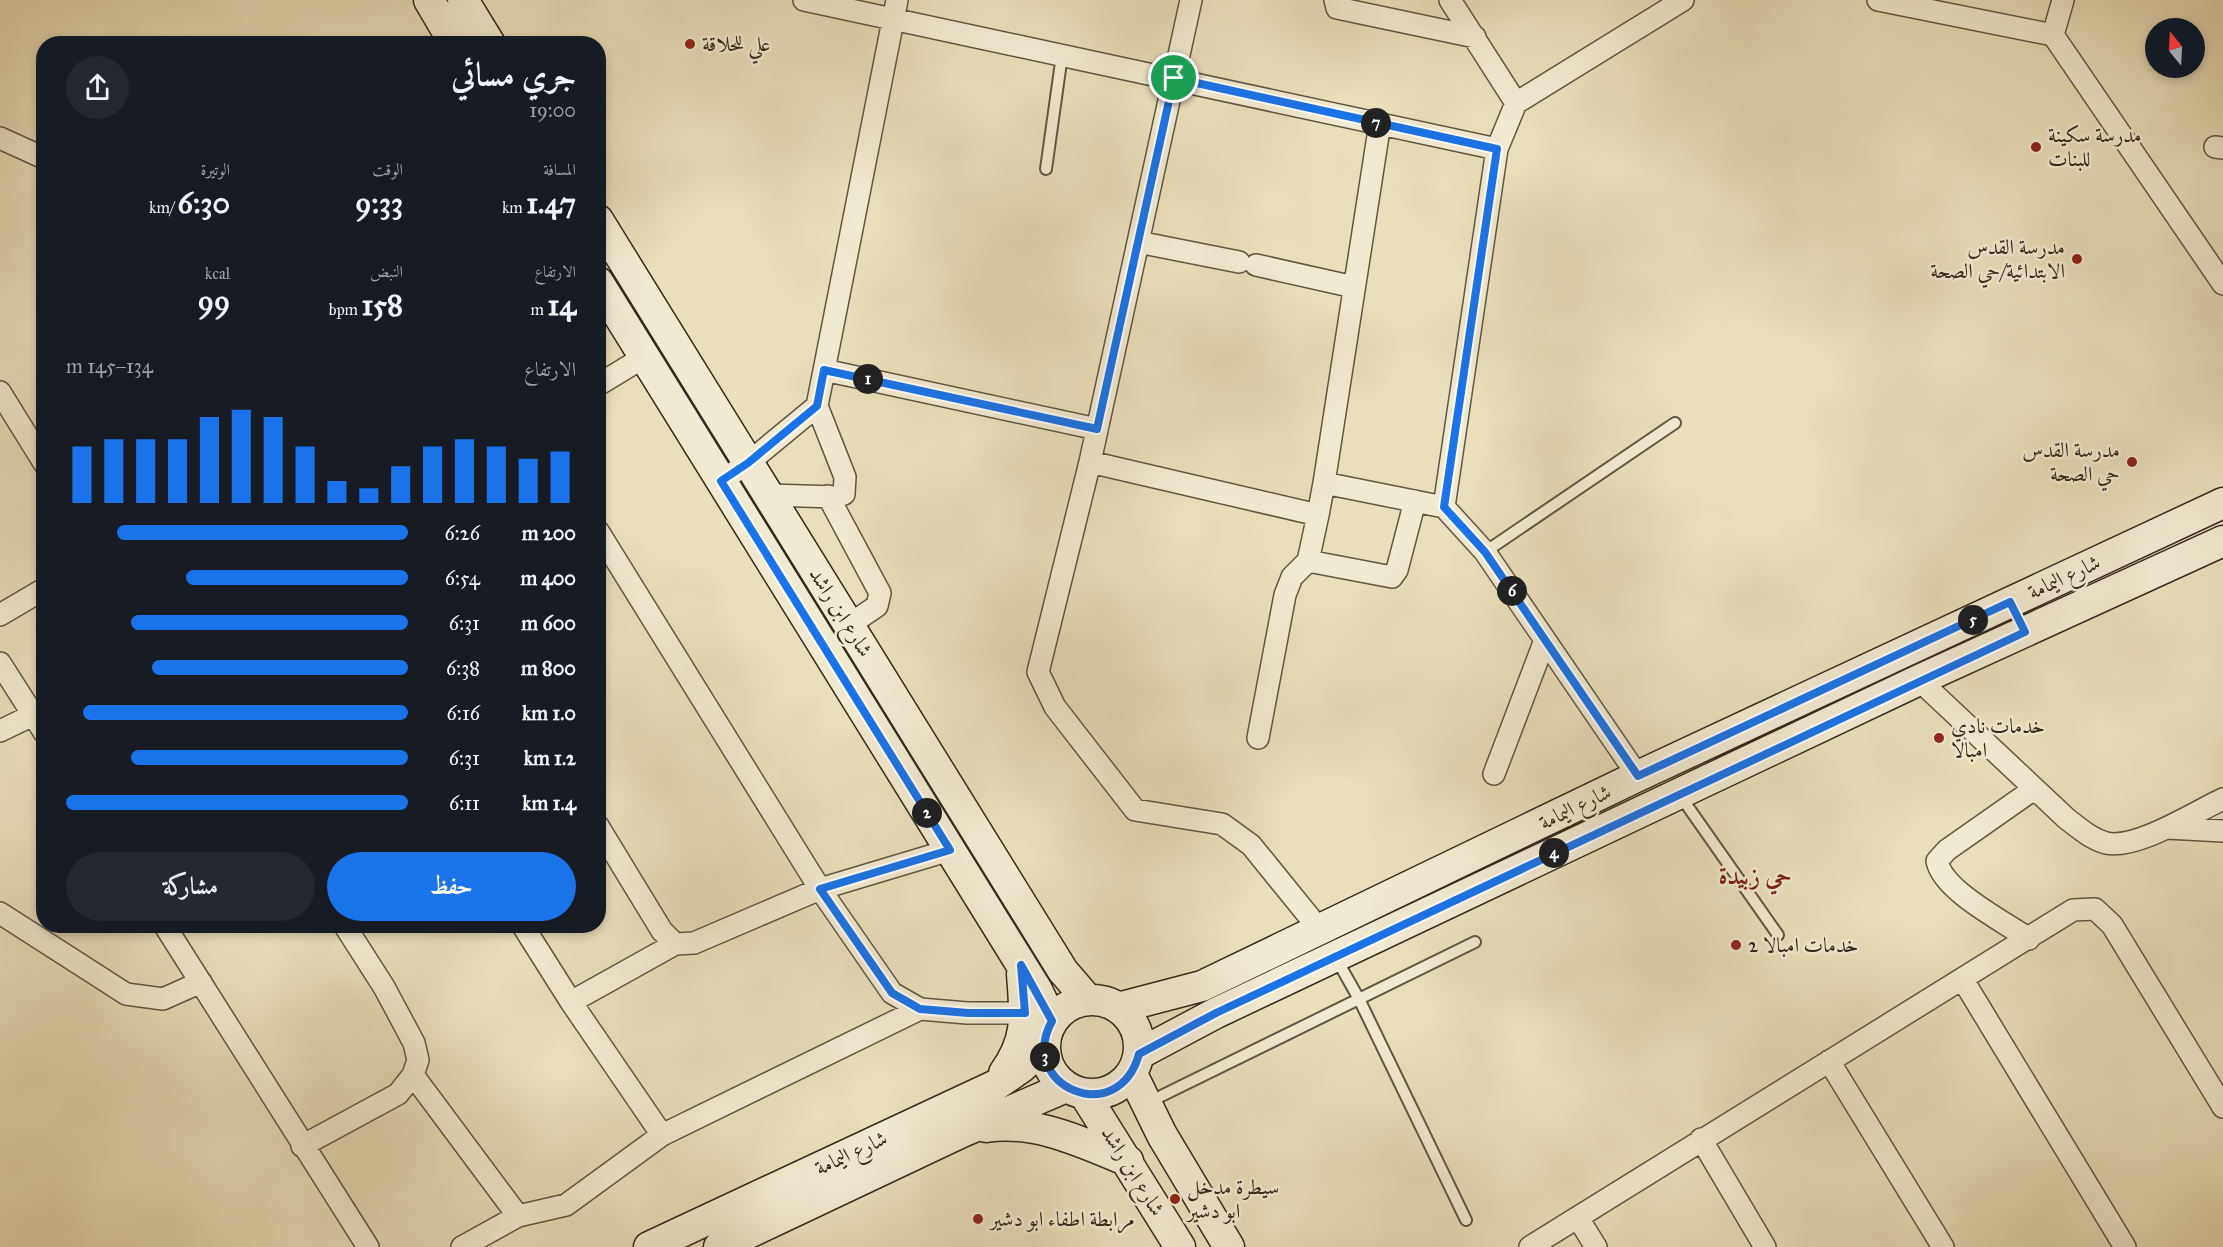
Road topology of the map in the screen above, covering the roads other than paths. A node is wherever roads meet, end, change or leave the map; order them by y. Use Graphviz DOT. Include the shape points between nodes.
graph roads {
  1 [pos="429,0"];
  2 [pos="463,0"];
  3 [pos="804,0"];
  4 [pos="1191,0"];
  5 [pos="1335,0"];
  6 [pos="1450,0"];
  7 [pos="1683,0"];
  8 [pos="2063,0"];
  9 [pos="1887,1"];
  10 [pos="895,10"];
  11 [pos="2053,35"];
  12 [pos="450,36"];
  13 [pos="485,36"];
  14 [pos="1475,37"];
  15 [pos="1062,55"];
  16 [pos="1174,78"];
  17 [pos="1516,103"];
  18 [pos="1380,123"];
  19 [pos="5,146"];
  20 [pos="1497,149"];
  21 [pos="36,156"];
  22 [pos="1046,169"];
  23 [pos="606,233"];
  24 [pos="1138,242"];
  25 [pos="2201,252"];
  26 [pos="2223,257"];
  27 [pos="2223,284"];
  28 [pos="1354,287"];
  29 [pos="606,295"];
  30 [pos="644,357"];
  31 [pos="824,370"];
  32 [pos="606,377"];
  33 [pos="0,392"];
  34 [pos="817,406"];
  35 [pos="1676,423"];
  36 [pos="1097,429"];
  37 [pos="36,450"];
  38 [pos="1090,462"];
  39 [pos="748,463"];
  40 [pos="721,481"];
  41 [pos="1324,483"];
  42 [pos="768,495"];
  43 [pos="828,496"];
  44 [pos="1415,501"];
  45 [pos="2223,503"];
  46 [pos="1444,507"];
  47 [pos="1318,514"];
  48 [pos="2223,541"];
  49 [pos="606,544"];
  50 [pos="1485,552"];
  51 [pos="1308,561"];
  52 [pos="36,594"];
  53 [pos="2010,602"];
  54 [pos="0,615"];
  55 [pos="849,625"];
  56 [pos="2025,632"];
  57 [pos="1545,640"];
  58 [pos="0,663"];
  59 [pos="1920,680"];
  60 [pos="36,721"];
  61 [pos="36,724"];
  62 [pos="0,731"];
  63 [pos="1258,738"];
  64 [pos="1494,774"];
  65 [pos="1638,776"];
  66 [pos="2034,789"];
  67 [pos="1679,794"];
  68 [pos="2223,800"];
  69 [pos="2163,828"];
  70 [pos="2223,831"];
  71 [pos="606,839"];
  72 [pos="950,850"];
  73 [pos="820,889"];
  74 [pos="0,913"];
  75 [pos="1320,930"];
  76 [pos="170,933"];
  77 [pos="349,933"];
  78 [pos="527,933"];
  79 [pos="1778,935"];
  80 [pos="2028,939"];
  81 [pos="1475,942"];
  82 [pos="675,944"];
  83 [pos="1335,957"];
  84 [pos="1963,980"];
  85 [pos="201,982"];
  86 [pos="1359,999"];
  87 [pos="1088,1000"];
  88 [pos="571,1002"];
  89 [pos="1118,1008"];
  90 [pos="920,1009"];
  91 [pos="1040,1027"];
  92 [pos="1829,1061"];
  93 [pos="1135,1064"];
  94 [pos="413,1075"];
  95 [pos="1076,1091"];
  96 [pos="1146,1104"];
  97 [pos="2223,1107"];
  98 [pos="962,1132"];
  99 [pos="662,1135"];
  100 [pos="1701,1139"];
  101 [pos="302,1146"];
  102 [pos="1128,1161"];
  103 [pos="518,1216"];
  104 [pos="1578,1218"];
  105 [pos="1466,1220"];
  106 [pos="759,1238"];
  107 [pos="368,1247"];
  108 [pos="462,1247"];
  109 [pos="649,1247"];
  110 [pos="719,1247"];
  111 [pos="1180,1247"];
  112 [pos="1229,1247"];
  113 [pos="1530,1247"];
  114 [pos="1596,1247"];
  115 [pos="1765,1247"];
  116 [pos="1943,1247"];
  117 [pos="2125,1247"];
  1 -- 12 [label="main road"];
  2 -- 13 [label="main road"];
  3 -- 10 [label="street"];
  4 -- 16 [label="street"];
  5 -- 14 [label="street" via="1337,8"];
  6 -- 14 [label="street"];
  7 -- 17 [label="street"];
  8 -- 11 [label="street"];
  9 -- 11 [label="street"];
  10 -- 15 [label="street"];
  10 -- 31 [label="street"];
  11 -- 25 [label="street"];
  14 -- 17 [label="street"];
  15 -- 16 [label="street"];
  15 -- 22 [label="lane"];
  16 -- 18 [label="street"];
  16 -- 24 [label="street"];
  17 -- 20 [label="street"];
  18 -- 20 [label="street"];
  18 -- 28 [label="street"];
  19 -- 21 [label="street"];
  20 -- 46 [label="street"];
  23 -- 39 [label="main road, شارع ابن راشد"];
  24 -- 28 [label="street"];
  24 -- 36 [label="street"];
  25 -- 26 [label="street"];
  25 -- 27 [label="street"];
  28 -- 41 [label="street"];
  29 -- 30 [label="main road, شارع ابن راشد"];
  30 -- 32 [label="street"];
  30 -- 40 [label="main road, شارع ابن راشد"];
  31 -- 34 [label="street"];
  31 -- 36 [label="street"];
  33 -- 37 [label="street"];
  34 -- 39 [label="street"];
  34 -- 43 [label="street" via="847,487 844,494"];
  35 -- 50 [label="lane"];
  36 -- 38 [label="street"];
  38 -- 47 [label="street"];
  38 -- 75 [label="street" via="1038,672 1055,707 1135,810 1222,824 1251,845"];
  39 -- 40 [label="street"];
  39 -- 42 [label="main road, شارع ابن راشد"];
  40 -- 72 [label="main road, شارع ابن راشد"];
  41 -- 44 [label="street"];
  41 -- 47 [label="street"];
  42 -- 43 [label="street"];
  42 -- 55 [label="main road, شارع ابن راشد"];
  43 -- 55 [label="street" via="880,593 878,606"];
  44 -- 46 [label="street"];
  44 -- 51 [label="street" via="1392,577"];
  45 -- 53 [label="main road, شارع اليمامة"];
  46 -- 50 [label="street"];
  47 -- 51 [label="street"];
  48 -- 56 [label="main road, شارع اليمامة"];
  49 -- 73 [label="street"];
  50 -- 57 [label="street"];
  51 -- 63 [label="street" via="1292,577 1285,595"];
  52 -- 54 [label="street"];
  53 -- 56 [label="main road"];
  53 -- 65 [label="main road, شارع اليمامة"];
  55 -- 87 [label="main road, شارع ابن راشد" via="1063,971"];
  56 -- 59 [label="main road, شارع اليمامة"];
  57 -- 64 [label="street"];
  57 -- 65 [label="street"];
  58 -- 60 [label="street"];
  59 -- 66 [label="street"];
  59 -- 67 [label="main road, شارع اليمامة"];
  61 -- 62 [label="street"];
  65 -- 75 [label="main road, شارع اليمامة"];
  66 -- 69 [label="street" via="2067,819 2104,842 2119,844"];
  66 -- 80 [label="street" via="1937,861 1940,873 1954,887"];
  67 -- 79 [label="lane"];
  67 -- 83 [label="main road, شارع اليمامة"];
  68 -- 69 [label="street"];
  69 -- 70 [label="street"];
  71 -- 82 [label="street" via="662,931"];
  72 -- 73 [label="street"];
  72 -- 91 [label="main road, شارع ابن راشد" via="1021,965"];
  73 -- 82 [label="street" via="694,943"];
  73 -- 90 [label="street" via="892,993"];
  74 -- 85 [label="street" via="126,994 163,999"];
  75 -- 89 [label="main road, شارع اليمامة" via="1202,986"];
  76 -- 85 [label="street"];
  77 -- 94 [label="street" via="414,1043 418,1060"];
  78 -- 88 [label="street"];
  80 -- 84 [label="street"];
  80 -- 97 [label="street" via="2073,910 2095,909 2112,925"];
  81 -- 86 [label="lane"];
  82 -- 88 [label="street"];
  83 -- 86 [label="lane"];
  83 -- 93 [label="main road, شارع اليمامة" via="1216,1013"];
  84 -- 92 [label="street"];
  84 -- 117 [label="street"];
  85 -- 101 [label="street"];
  86 -- 96 [label="lane"];
  86 -- 105 [label="lane"];
  87 -- 89 [label="main road"];
  87 -- 91 [label="main road" via="1068,1006"];
  88 -- 99 [label="street"];
  89 -- 93 [label="main road" via="1137,1033"];
  90 -- 91 [label="street" via="968,1013"];
  90 -- 99 [label="street"];
  91 -- 95 [label="main road" via="1050,1069"];
  91 -- 109 [label="main road, شارع اليمامة" via="1022,1067 996,1085"];
  92 -- 100 [label="street"];
  92 -- 116 [label="street"];
  93 -- 95 [label="main road" via="1116,1088 1106,1093"];
  93 -- 96 [label="main road, شارع ابن راشد"];
  94 -- 101 [label="street" via="398,1094"];
  94 -- 103 [label="street"];
  95 -- 98 [label="main road, شارع اليمامة"];
  95 -- 102 [label="main road, شارع ابن راشد"];
  96 -- 112 [label="main road, شارع ابن راشد"];
  98 -- 102 [label="main road" via="990,1126 1031,1128 1059,1134"];
  98 -- 106 [label="main road, شارع اليمامة"];
  99 -- 103 [label="street" via="566,1205"];
  100 -- 104 [label="street"];
  100 -- 115 [label="street"];
  101 -- 107 [label="street"];
  102 -- 111 [label="main road, شارع ابن راشد"];
  103 -- 108 [label="street"];
  104 -- 113 [label="street"];
  104 -- 114 [label="street"];
  106 -- 110 [label="main road, شارع اليمامة"];
}
